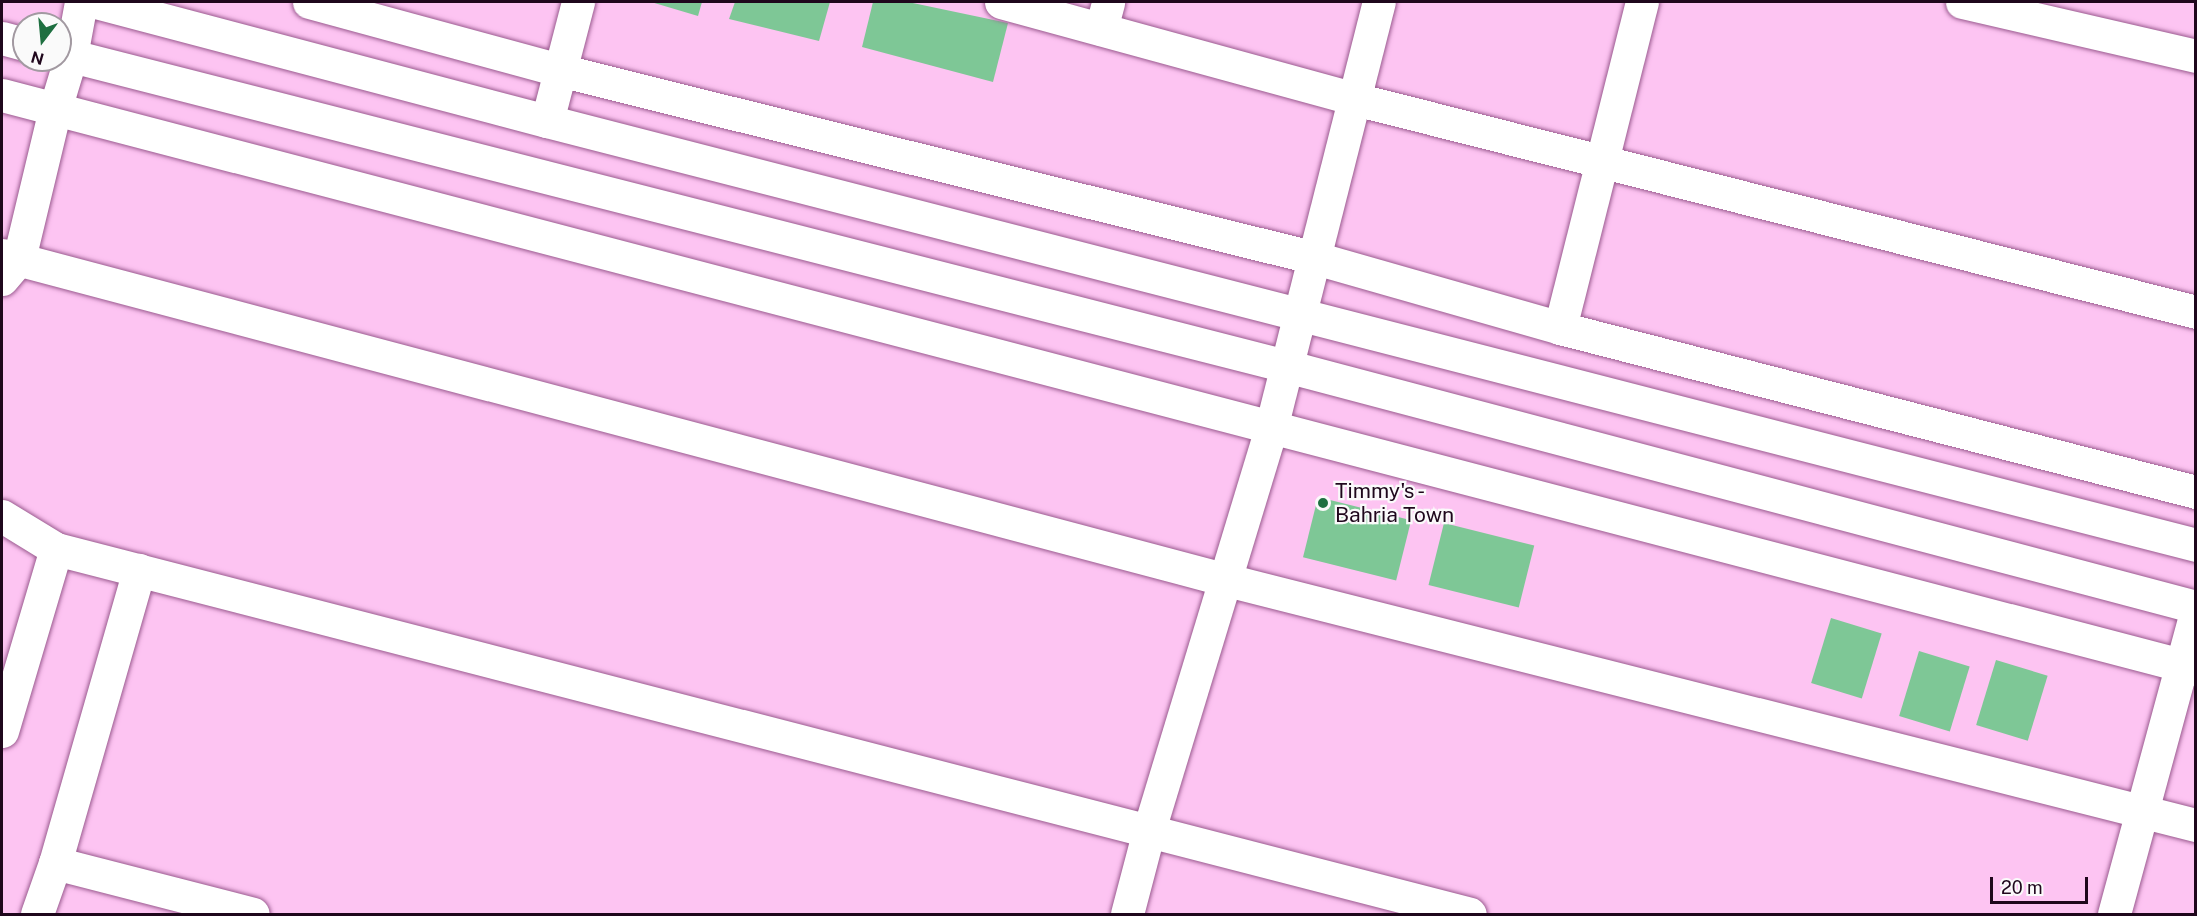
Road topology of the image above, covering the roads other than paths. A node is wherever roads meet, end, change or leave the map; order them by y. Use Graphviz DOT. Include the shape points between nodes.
graph roads {
  1 [pos="81,2"];
  2 [pos="96,2"];
  3 [pos="309,2"];
  4 [pos="578,2"];
  5 [pos="1001,2"];
  6 [pos="1379,2"];
  7 [pos="1642,2"];
  8 [pos="1962,2"];
  9 [pos="1105,15"];
  10 [pos="72,31"];
  11 [pos="72,56"];
  12 [pos="2196,56"];
  13 [pos="559,70"];
  14 [pos="62,72"];
  15 [pos="2,95"];
  16 [pos="1355,99"];
  17 [pos="55,109"];
  18 [pos="547,121"];
  19 [pos="1602,163"];
  20 [pos="1315,258"];
  21 [pos="7,264"];
  22 [pos="2196,312"];
  23 [pos="1300,313"];
  24 [pos="1560,328"];
  25 [pos="1286,366"];
  26 [pos="1270,428"];
  27 [pos="2196,492"];
  28 [pos="2,516"];
  29 [pos="2196,545"];
  30 [pos="56,549"];
  31 [pos="139,570"];
  32 [pos="1227,580"];
  33 [pos="2196,607"];
  34 [pos="2196,612"];
  35 [pos="2188,668"];
  36 [pos="2,731"];
  37 [pos="2142,812"];
  38 [pos="2196,825"];
  39 [pos="1149,830"];
  40 [pos="55,863"];
  41 [pos="37,915"];
  42 [pos="253,915"];
  43 [pos="1127,915"];
  44 [pos="1470,915"];
  45 [pos="2114,915"];
  1 -- 10 [label="street"];
  2 -- 18 [label="street"];
  3 -- 13 [label="street"];
  4 -- 13 [label="street"];
  5 -- 9 [label="street"];
  6 -- 16 [label="street"];
  7 -- 19 [label="street"];
  8 -- 12 [label="street"];
  9 -- 16 [label="street"];
  11 -- 25 [label="street"];
  13 -- 18 [label="street"];
  13 -- 20 [label="street"];
  14 -- 17 [label="street"];
  15 -- 17 [label="street"];
  16 -- 19 [label="street"];
  16 -- 20 [label="street"];
  17 -- 21 [label="street"];
  17 -- 26 [label="street"];
  18 -- 23 [label="street"];
  19 -- 22 [label="street"];
  19 -- 24 [label="street"];
  20 -- 23 [label="street"];
  20 -- 24 [label="street"];
  21 -- 32 [label="street"];
  23 -- 25 [label="street"];
  23 -- 29 [label="street"];
  24 -- 27 [label="street"];
  25 -- 26 [label="street"];
  25 -- 33 [label="street"];
  26 -- 32 [label="street"];
  26 -- 35 [label="street"];
  28 -- 30 [label="street"];
  30 -- 31 [label="street"];
  30 -- 36 [label="street"];
  31 -- 39 [label="street"];
  31 -- 40 [label="street"];
  32 -- 37 [label="street"];
  32 -- 39 [label="street"];
  34 -- 35 [label="street"];
  35 -- 37 [label="street"];
  37 -- 38 [label="street"];
  37 -- 45 [label="street"];
  39 -- 43 [label="street"];
  39 -- 44 [label="street"];
  40 -- 41 [label="street"];
  40 -- 42 [label="street"];
}
